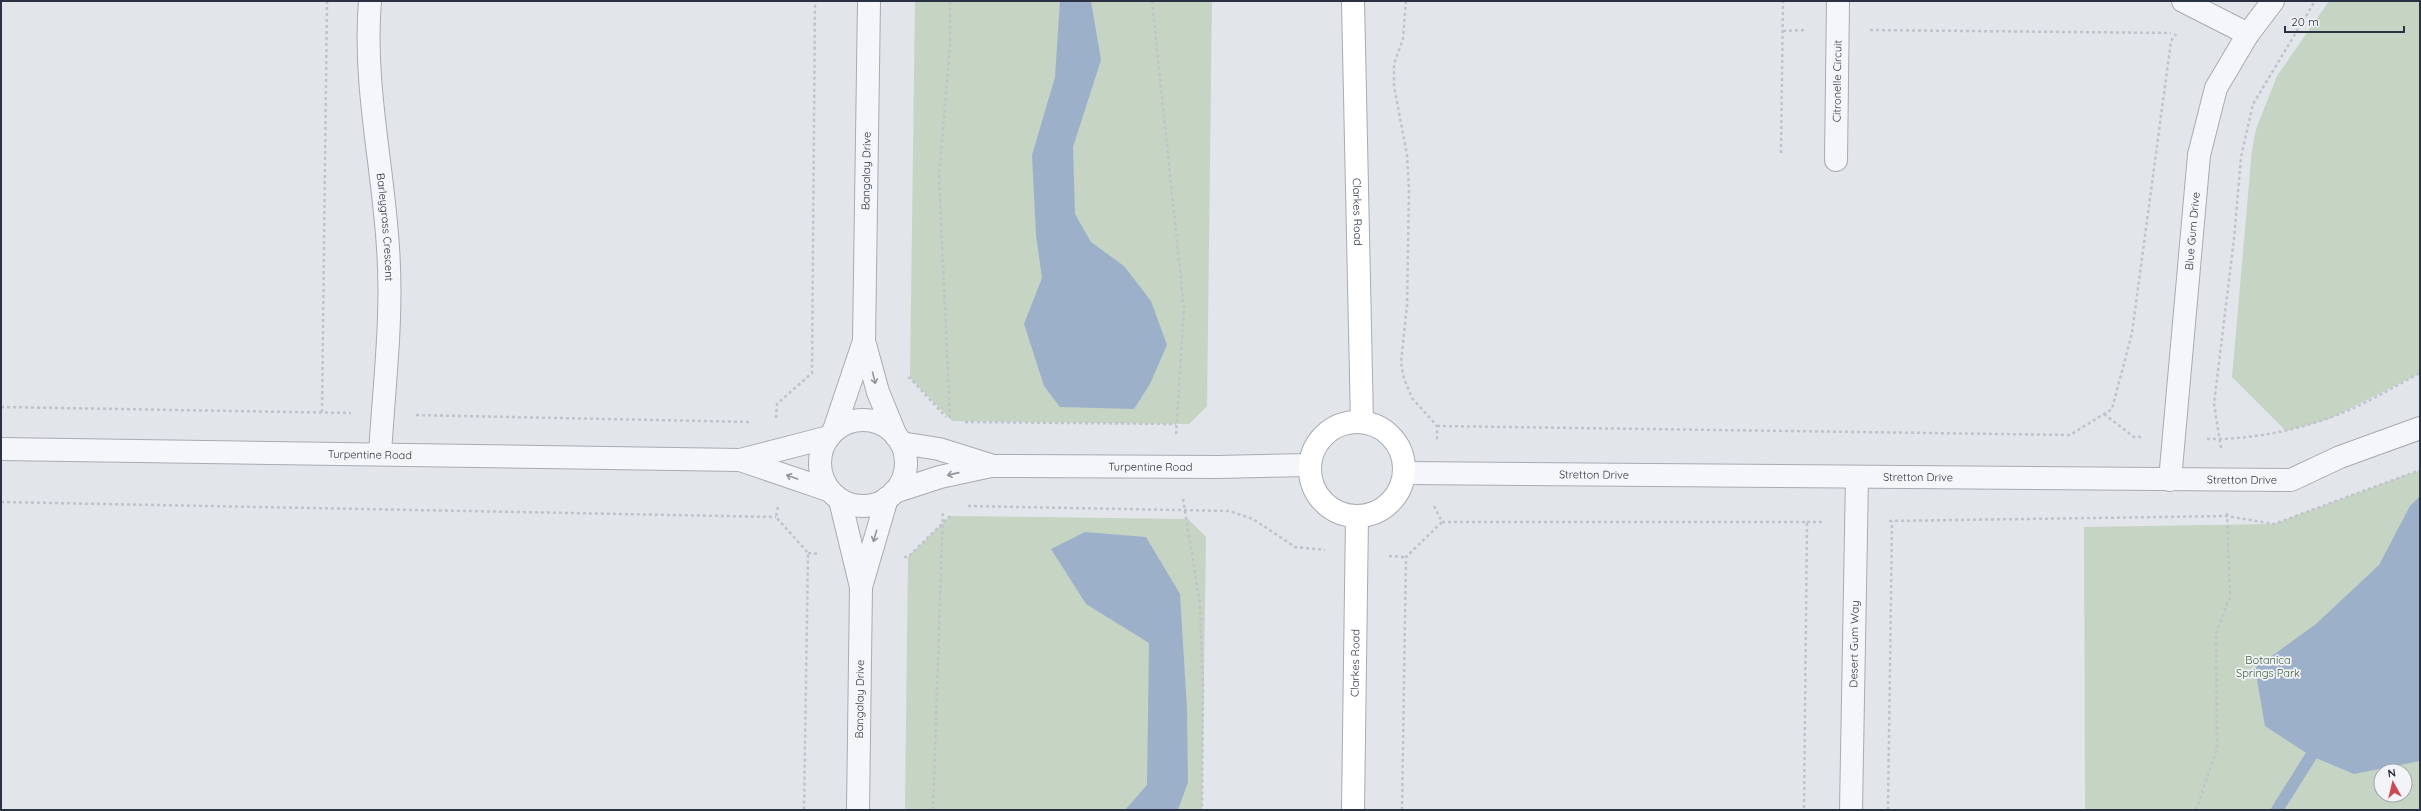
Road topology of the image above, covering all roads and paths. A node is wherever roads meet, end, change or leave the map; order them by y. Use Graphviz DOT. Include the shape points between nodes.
graph roads {
  1 [pos="327,1"];
  2 [pos="370,1"];
  3 [pos="815,1"];
  4 [pos="869,1"];
  5 [pos="950,1"];
  6 [pos="1152,1"];
  7 [pos="1353,1"];
  8 [pos="1406,1"];
  9 [pos="1783,1"];
  10 [pos="1838,1"];
  11 [pos="2183,1"];
  12 [pos="2273,1"];
  13 [pos="2315,1"];
  14 [pos="1783,30"];
  15 [pos="1838,30"];
  16 [pos="2176,33"];
  17 [pos="2248,34"];
  18 [pos="2171,41"];
  19 [pos="1781,153"];
  20 [pos="1836,160"];
  21 [pos="864,341"];
  22 [pos="2420,373"];
  23 [pos="902,378"];
  24 [pos="322,412"];
  25 [pos="2104,414"];
  26 [pos="958,422"];
  27 [pos="1362,422"];
  28 [pos="1176,424"];
  29 [pos="1437,426"];
  30 [pos="2420,428"];
  31 [pos="831,434"];
  32 [pos="898,439"];
  33 [pos="2174,439"];
  34 [pos="2220,440"];
  35 [pos="790,446"];
  36 [pos="1,449"];
  37 [pos="380,454"];
  38 [pos="740,460"];
  39 [pos="1310,465"];
  40 [pos="991,466"];
  41 [pos="1176,467"];
  42 [pos="2420,470"];
  43 [pos="1405,473"];
  44 [pos="1435,473"];
  45 [pos="784,474"];
  46 [pos="1856,477"];
  47 [pos="2170,480"];
  48 [pos="2226,481"];
  49 [pos="834,495"];
  50 [pos="891,495"];
  51 [pos="1,502"];
  52 [pos="944,506"];
  53 [pos="967,506"];
  54 [pos="1185,510"];
  55 [pos="950,516"];
  56 [pos="1357,516"];
  57 [pos="2227,516"];
  58 [pos="776,517"];
  59 [pos="1856,521"];
  60 [pos="1892,521"];
  61 [pos="1442,522"];
  62 [pos="1807,522"];
  63 [pos="943,523"];
  64 [pos="1357,553"];
  65 [pos="900,557"];
  66 [pos="1406,557"];
  67 [pos="861,587"];
  68 [pos="804,810"];
  69 [pos="858,810"];
  70 [pos="933,810"];
  71 [pos="1202,810"];
  72 [pos="1353,810"];
  73 [pos="1402,810"];
  74 [pos="1804,810"];
  75 [pos="1851,810"];
  76 [pos="1888,810"];
  77 [pos="2196,810"];
  1 -- 24 [label="path"];
  2 -- 37 [label="street, Barleygrass Crescent" via="368,30 371,104 388,248 390,310"];
  3 -- 35 [label="path" via="812,374 777,404 775,423"];
  4 -- 21 [label="street, Bangalay Drive"];
  5 -- 23 [label="path" via="950,47 940,176 950,422 910,378"];
  6 -- 28 [label="path" via="1184,309"];
  7 -- 27 [label="street, Clarkes Road"];
  8 -- 29 [label="path" via="1403,39 1394,64 1394,86 1407,155 1410,190 1407,306 1401,362 1404,379 1412,398"];
  9 -- 14 [label="path"];
  10 -- 15 [label="street, Citronelle Circuit"];
  11 -- 17 [label="street"];
  12 -- 17 [label="street, Blue Gum Drive"];
  13 -- 34 [label="path" via="2253,104 2241,157 2214,404"];
  14 -- 15 [label="path"];
  14 -- 19 [label="path"];
  15 -- 16 [label="path"];
  15 -- 20 [label="street, Citronelle Circuit"];
  17 -- 33 [label="street, Blue Gum Drive" via="2216,88 2199,155"];
  18 -- 25 [label="path" via="2132,333 2112,409"];
  21 -- 31 [label="street, Bangalay Drive"];
  21 -- 32 [label="street, Bangalay Drive, one-way" via="878,392"];
  22 -- 34 [label="path" via="2347,411 2310,425"];
  25 -- 29 [label="path" via="2070,435"];
  25 -- 33 [label="path" via="2134,437"];
  26 -- 28 [label="path"];
  27 -- 39 [label="street" via="1347,423 1333,428 1314,450"];
  27 -- 43 [label="street" via="1376,426 1389,434 1398,444"];
  28 -- 41 [label="path"];
  29 -- 44 [label="path"];
  30 -- 48 [label="street, Stretton Drive" via="2340,457 2291,480"];
  31 -- 32 [label="street" via="846,423 859,420 885,426"];
  31 -- 35 [label="street, Turpentine Road"];
  31 -- 49 [label="street" via="822,449 820,464 822,477"];
  32 -- 40 [label="street, Turpentine Road"];
  32 -- 50 [label="street" via="905,456 905,468 902,481"];
  33 -- 34 [label="path"];
  33 -- 47 [label="street, Blue Gum Drive"];
  34 -- 48 [label="path"];
  35 -- 38 [label="street, Turpentine Road"];
  36 -- 37 [label="street, Turpentine Road"];
  37 -- 38 [label="street, Turpentine Road"];
  38 -- 45 [label="street, Turpentine Road"];
  39 -- 41 [label="street, Turpentine Road"];
  39 -- 56 [label="street" via="1311,480 1317,494 1328,506 1341,514"];
  40 -- 41 [label="street, Turpentine Road"];
  40 -- 50 [label="street, Turpentine Road, one-way" via="940,477"];
  41 -- 54 [label="path"];
  42 -- 57 [label="path" via="2274,524"];
  43 -- 44 [label="street, Stretton Drive"];
  43 -- 56 [label="street" via="1402,487 1384,508 1371,514"];
  44 -- 46 [label="street, Stretton Drive"];
  44 -- 61 [label="path" via="1434,505"];
  49 -- 45 [label="street, Turpentine Road, one-way"];
  45 -- 58 [label="path"];
  46 -- 47 [label="street, Stretton Drive"];
  46 -- 59 [label="street, Desert Gum Way"];
  47 -- 48 [label="street, Stretton Drive"];
  48 -- 57 [label="path"];
  49 -- 50 [label="street" via="864,506 876,504"];
  49 -- 67 [label="street, Bangalay Drive"];
  50 -- 67 [label="street, Bangalay Drive, one-way"];
  51 -- 58 [label="path"];
  52 -- 63 [label="path"];
  53 -- 54 [label="path"];
  54 -- 64 [label="path" via="1229,511 1253,519 1295,548"];
  54 -- 71 [label="path" via="1200,604 1203,686"];
  55 -- 63 [label="path"];
  56 -- 64 [label="street, Clarkes Road"];
  57 -- 60 [label="path"];
  57 -- 77 [label="path" via="2230,597 2216,633 2217,749"];
  58 -- 68 [label="path" via="808,553"];
  59 -- 60 [label="path"];
  59 -- 62 [label="path"];
  59 -- 75 [label="street, Desert Gum Way"];
  60 -- 76 [label="path"];
  61 -- 62 [label="path"];
  61 -- 66 [label="path"];
  62 -- 74 [label="path"];
  63 -- 65 [label="path" via="908,557"];
  63 -- 70 [label="path"];
  64 -- 66 [label="path"];
  64 -- 72 [label="street, Clarkes Road"];
  66 -- 73 [label="path"];
  67 -- 69 [label="street, Bangalay Drive"];
}
